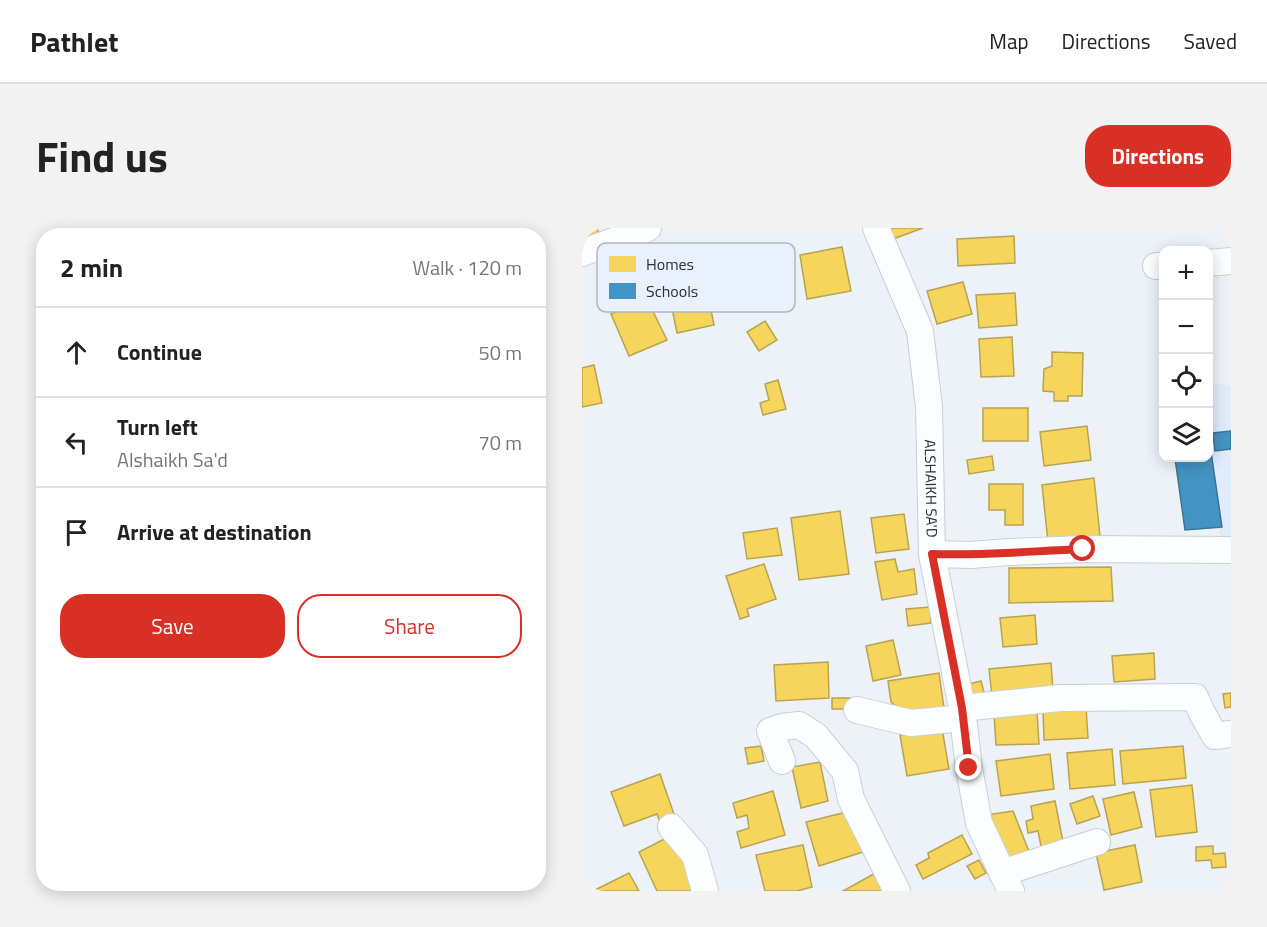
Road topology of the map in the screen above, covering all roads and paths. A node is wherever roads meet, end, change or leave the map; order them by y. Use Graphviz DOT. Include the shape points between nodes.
graph roads {
  1 [pos="648,228"];
  2 [pos="876,228"];
  3 [pos="617,233"];
  4 [pos="600,243"];
  5 [pos="597,244"];
  6 [pos="582,253"];
  7 [pos="1231,261"];
  8 [pos="1213,263"];
  9 [pos="1231,550"];
  10 [pos="932,554"];
  11 [pos="857,710"];
  12 [pos="962,713"];
  13 [pos="1231,735"];
  14 [pos="782,762"];
  15 [pos="671,827"];
  16 [pos="1097,842"];
  17 [pos="1006,882"];
  18 [pos="705,891"];
  19 [pos="897,891"];
  1 -- 3 [label="street"];
  2 -- 10 [label="street, ALSHAIKH SA'D" via="920,331 929,407"];
  3 -- 4 [label="street"];
  5 -- 6 [label="street"];
  7 -- 8 [label="street"];
  9 -- 10 [label="street"];
  10 -- 12 [label="street, ALSHAIKH SA'D"];
  11 -- 12 [label="street" via="911,723"];
  12 -- 13 [label="street" via="1060,698 1195,697 1215,736"];
  12 -- 17 [label="street, ALSHAIKH SA'D" via="979,823"];
  14 -- 19 [label="street" via="770,731 799,725 816,736 845,771 851,799"];
  15 -- 18 [label="street" via="695,855"];
  16 -- 17 [label="street"];
}
